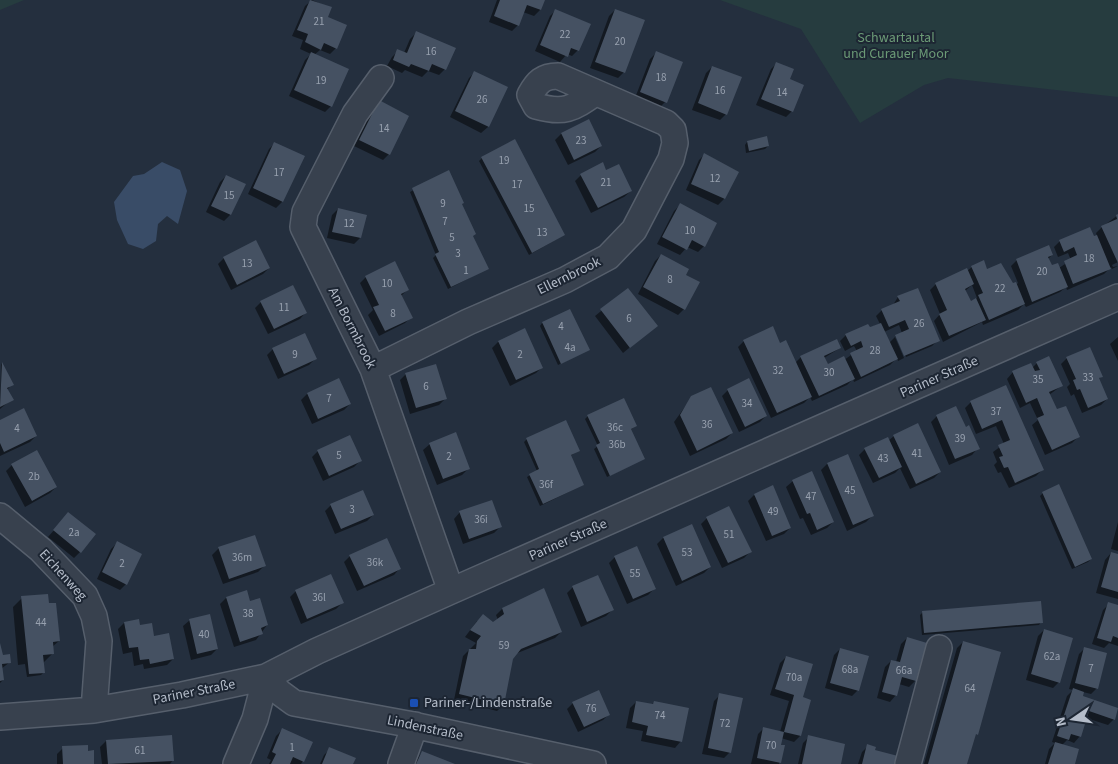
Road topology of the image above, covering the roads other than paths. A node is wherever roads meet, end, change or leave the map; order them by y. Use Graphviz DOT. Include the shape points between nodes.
graph roads {
  1 [pos="381,78"];
  2 [pos="595,93"];
  3 [pos="1118,298"];
  4 [pos="373,369"];
  5 [pos="0,516"];
  6 [pos="451,591"];
  7 [pos="939,648"];
  8 [pos="266,677"];
  9 [pos="94,710"];
  10 [pos="0,717"];
  11 [pos="415,725"];
  12 [pos="236,764"];
  13 [pos="401,764"];
  14 [pos="593,764"];
  15 [pos="908,764"];
  1 -- 4 [label="street, Am Bormbrook" via="354,114 304,212 303,227"];
  2 -- 4 [label="street, Ellernbrook" via="673,130 675,143 671,158 634,230 608,257 565,280 468,322"];
  3 -- 6 [label="street, Pariner Straße"];
  4 -- 6 [label="street, Am Bormbrook"];
  5 -- 9 [label="street, Eichenweg" via="41,550 85,596 94,616 99,641"];
  6 -- 8 [label="street, Pariner Straße"];
  7 -- 15 [label="street"];
  8 -- 9 [label="street, Pariner Straße"];
  8 -- 11 [label="street, Lindenstraße" via="294,703"];
  8 -- 12 [label="street" via="255,719"];
  9 -- 10 [label="street, Pariner Straße"];
  11 -- 13 [label="street"];
  11 -- 14 [label="street, Lindenstraße"];
}
